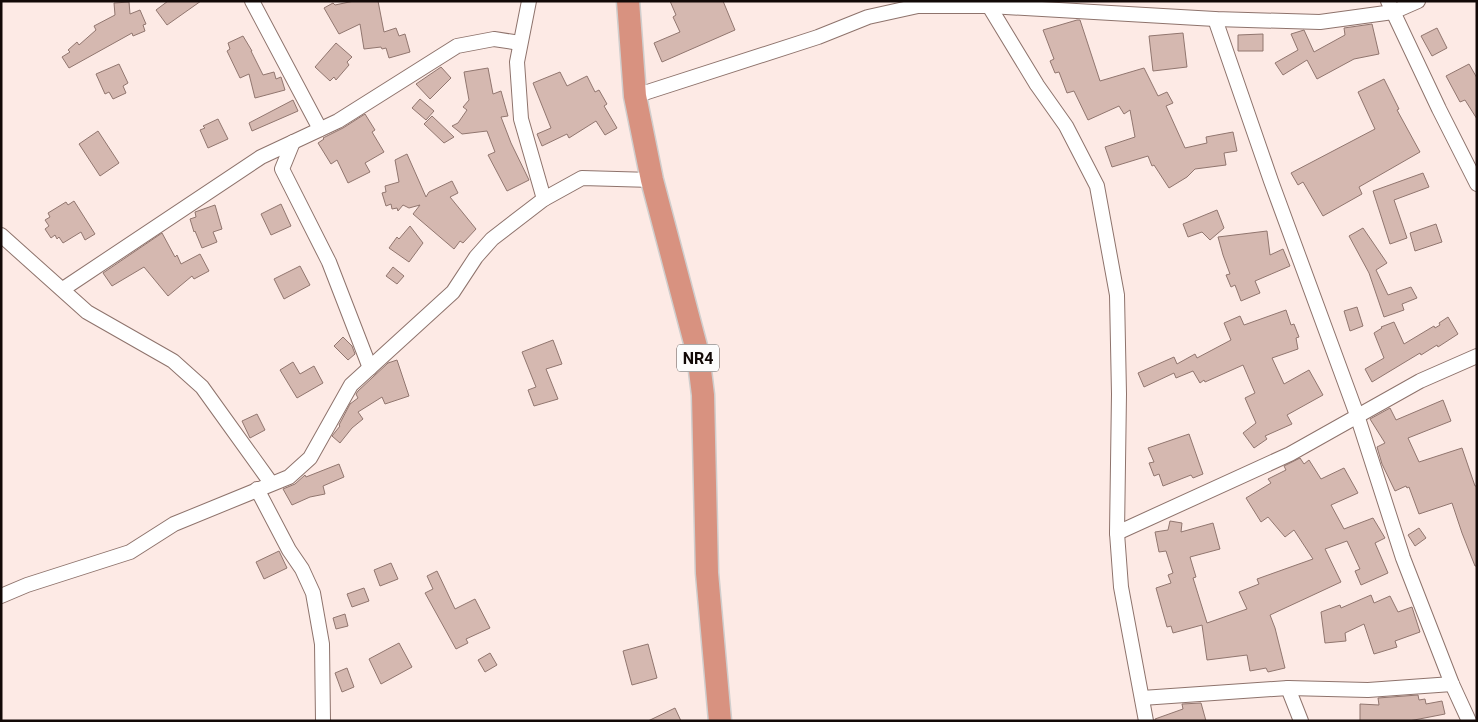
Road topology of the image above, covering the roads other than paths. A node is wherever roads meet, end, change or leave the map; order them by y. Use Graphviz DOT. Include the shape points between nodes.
graph roads {
  1 [pos="252,1"];
  2 [pos="529,1"];
  3 [pos="628,1"];
  4 [pos="1418,1"];
  5 [pos="989,6"];
  6 [pos="1391,6"];
  7 [pos="1215,19"];
  8 [pos="520,43"];
  9 [pos="635,96"];
  10 [pos="320,129"];
  11 [pos="293,142"];
  12 [pos="652,180"];
  13 [pos="1477,184"];
  14 [pos="544,199"];
  15 [pos="1,236"];
  16 [pos="63,289"];
  17 [pos="1477,356"];
  18 [pos="370,368"];
  19 [pos="1358,415"];
  20 [pos="271,483"];
  21 [pos="257,489"];
  22 [pos="1117,533"];
  23 [pos="1,596"];
  24 [pos="1452,684"];
  25 [pos="1288,688"];
  26 [pos="1142,698"];
  27 [pos="322,721"];
  28 [pos="720,721"];
  29 [pos="1146,721"];
  30 [pos="1301,721"];
  31 [pos="1469,721"];
  1 -- 10 [label="street"];
  2 -- 8 [label="street"];
  3 -- 9 [label="highway, NR4"];
  4 -- 6 [label="street"];
  5 -- 7 [label="street"];
  5 -- 9 [label="street" via="918,6 868,17 818,37"];
  5 -- 22 [label="street" via="1066,126 1096,186 1117,295"];
  6 -- 7 [label="street" via="1320,22"];
  6 -- 13 [label="street"];
  7 -- 19 [label="street"];
  8 -- 10 [label="street" via="494,39 457,46"];
  8 -- 14 [label="street" via="517,62 521,119"];
  9 -- 12 [label="highway, NR4"];
  10 -- 11 [label="street"];
  11 -- 16 [label="street" via="261,157"];
  11 -- 18 [label="street" via="282,169 329,262"];
  12 -- 14 [label="street" via="582,178"];
  12 -- 28 [label="highway, NR4" via="698,354 704,395 707,572"];
  14 -- 18 [label="street" via="492,239 452,292"];
  15 -- 16 [label="street"];
  16 -- 20 [label="street" via="87,312 174,361 202,387"];
  17 -- 19 [label="street" via="1420,381"];
  18 -- 20 [label="street" via="351,385 310,458 289,476"];
  19 -- 22 [label="street" via="1290,454"];
  19 -- 24 [label="street" via="1403,558"];
  20 -- 21 [label="street"];
  21 -- 23 [label="street" via="174,524 130,552 27,584"];
  21 -- 27 [label="street" via="313,593 322,644"];
  22 -- 26 [label="street" via="1122,587"];
  24 -- 25 [label="street" via="1368,690"];
  24 -- 31 [label="street"];
  25 -- 26 [label="street"];
  25 -- 30 [label="street"];
  26 -- 29 [label="street"];
}
